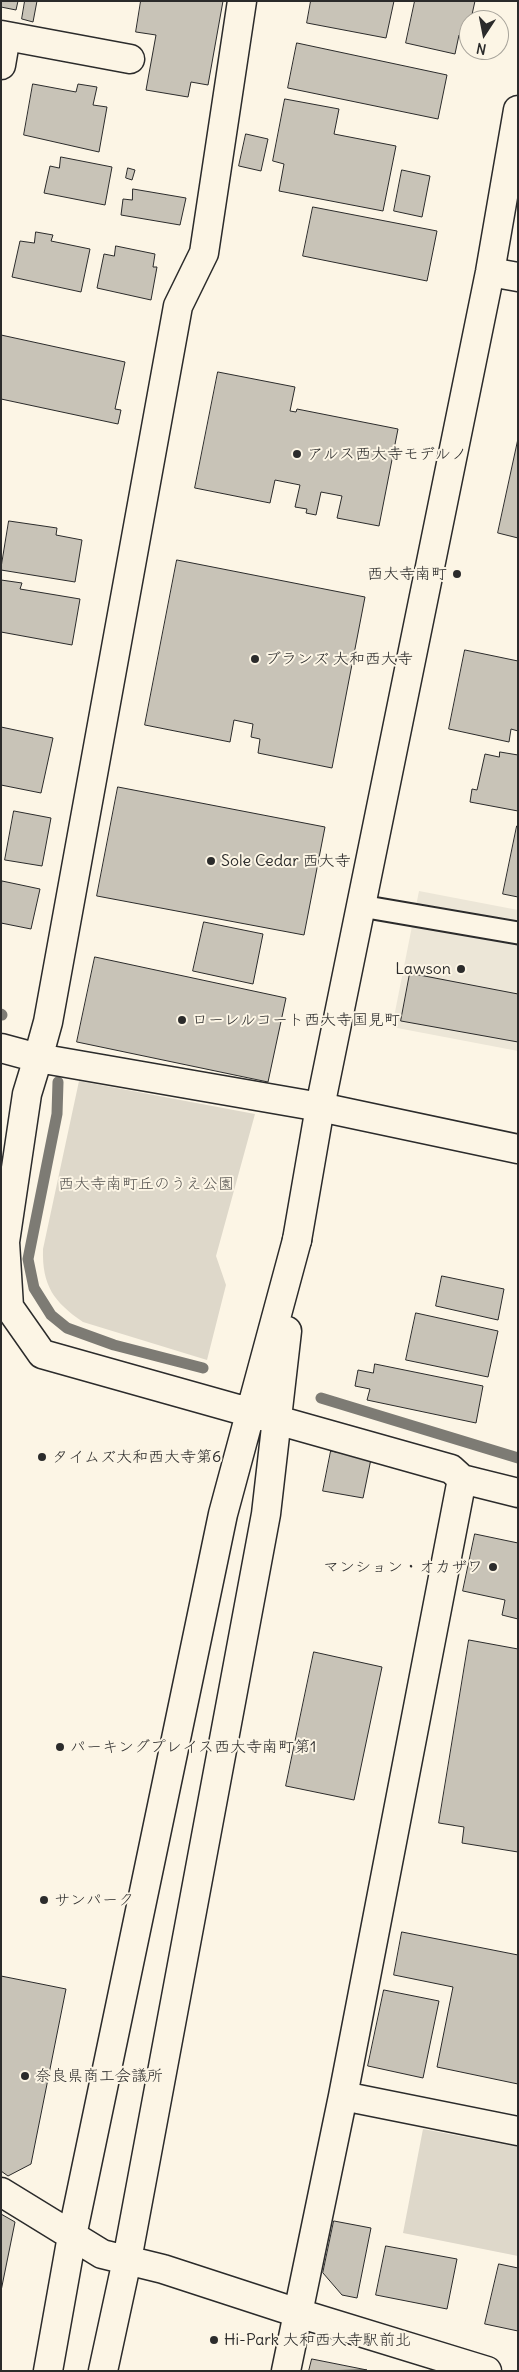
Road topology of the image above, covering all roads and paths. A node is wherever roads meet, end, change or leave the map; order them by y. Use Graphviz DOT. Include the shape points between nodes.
graph roads {
  1 [pos="242,1"];
  2 [pos="4,36"];
  3 [pos="130,59"];
  4 [pos="1,65"];
  5 [pos="518,110"];
  6 [pos="490,272"];
  7 [pos="518,277"];
  8 [pos="361,906"];
  9 [pos="518,933"];
  10 [pos="1,1048"];
  11 [pos="38,1058"];
  12 [pos="320,1106"];
  13 [pos="518,1149"];
  14 [pos="297,1240"];
  15 [pos="5,1310"];
  16 [pos="251,1412"];
  17 [pos="277,1419"];
  18 [pos="462,1479"];
  19 [pos="518,1493"];
  20 [pos="343,2096"];
  21 [pos="518,2130"];
  22 [pos="1,2192"];
  23 [pos="72,2236"];
  24 [pos="126,2260"];
  25 [pos="298,2313"];
  26 [pos="48,2371"];
  27 [pos="103,2371"];
  28 [pos="286,2371"];
  29 [pos="487,2371"];
  1 -- 11 [label="street" via="204,253 178,306 50,1012"];
  2 -- 3 [label="street"];
  2 -- 4 [label="street"];
  5 -- 6 [label="street"];
  6 -- 7 [label="street"];
  6 -- 8 [label="street"];
  8 -- 9 [label="lane"];
  8 -- 12 [label="street"];
  10 -- 11 [label="street"];
  11 -- 12 [label="street"];
  11 -- 15 [label="street" via="27,1094 6,1242"];
  12 -- 13 [label="street"];
  12 -- 14 [label="street"];
  14 -- 16 [label="street"];
  14 -- 17 [label="street"];
  15 -- 16 [label="street" via="42,1354"];
  16 -- 17 [label="street"];
  16 -- 23 [label="street" via="223,1514"];
  17 -- 18 [label="street" via="451,1469"];
  17 -- 24 [label="street" via="266,1514"];
  18 -- 19 [label="street"];
  18 -- 20 [label="street"];
  20 -- 21 [label="street"];
  20 -- 25 [label="street"];
  22 -- 23 [label="street"];
  23 -- 24 [label="street" via="102,2254"];
  23 -- 26 [label="street"];
  24 -- 25 [label="street"];
  24 -- 27 [label="street"];
  25 -- 28 [label="street"];
  25 -- 29 [label="street"];
}
